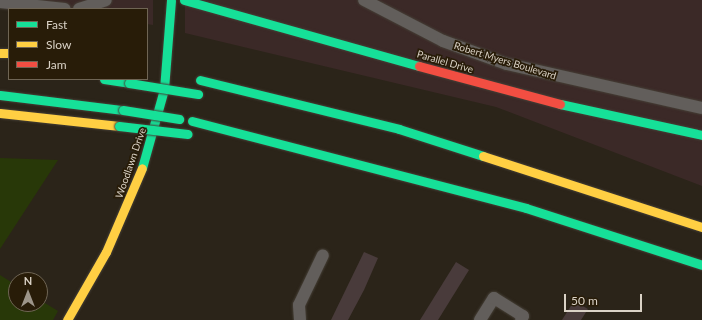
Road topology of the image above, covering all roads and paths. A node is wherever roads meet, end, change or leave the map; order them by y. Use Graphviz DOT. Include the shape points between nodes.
graph roads {
  1 [pos="106,0"];
  2 [pos="171,0"];
  3 [pos="184,0"];
  4 [pos="364,0"];
  5 [pos="0,2"];
  6 [pos="56,8"];
  7 [pos="82,8"];
  8 [pos="155,73"];
  9 [pos="178,77"];
  10 [pos="110,80"];
  11 [pos="197,80"];
  12 [pos="0,94"];
  13 [pos="202,95"];
  14 [pos="259,106"];
  15 [pos="702,108"];
  16 [pos="0,113"];
  17 [pos="192,135"];
  18 [pos="702,135"];
  19 [pos="211,137"];
  20 [pos="347,159"];
  21 [pos="545,176"];
  22 [pos="702,227"];
  23 [pos="323,255"];
  24 [pos="702,265"];
  25 [pos="67,320"];
  26 [pos="300,320"];
  27 [pos="480,320"];
  28 [pos="521,320"];
  1 -- 7 [label="street"];
  2 -- 25 [label="main road, Woodlawn Drive" via="164,89 144,164 106,252"];
  3 -- 18 [label="main road, Parallel Drive" via="529,97"];
  4 -- 15 [label="street, Robert Myers Boulevard" via="443,40 513,66"];
  5 -- 6 [label="street"];
  8 -- 9 [label="main road"];
  10 -- 13 [label="main road, bridge"];
  11 -- 21 [label="main road" via="337,112"];
  12 -- 20 [label="main road, bridge" via="192,121"];
  14 -- 21 [label="main road"];
  16 -- 17 [label="main road, bridge"];
  19 -- 20 [label="main road"];
  20 -- 24 [label="main road" via="526,208"];
  21 -- 22 [label="main road"];
  23 -- 26 [label="street" via="298,305"];
  27 -- 28 [label="street" via="494,298 523,316"];
}
